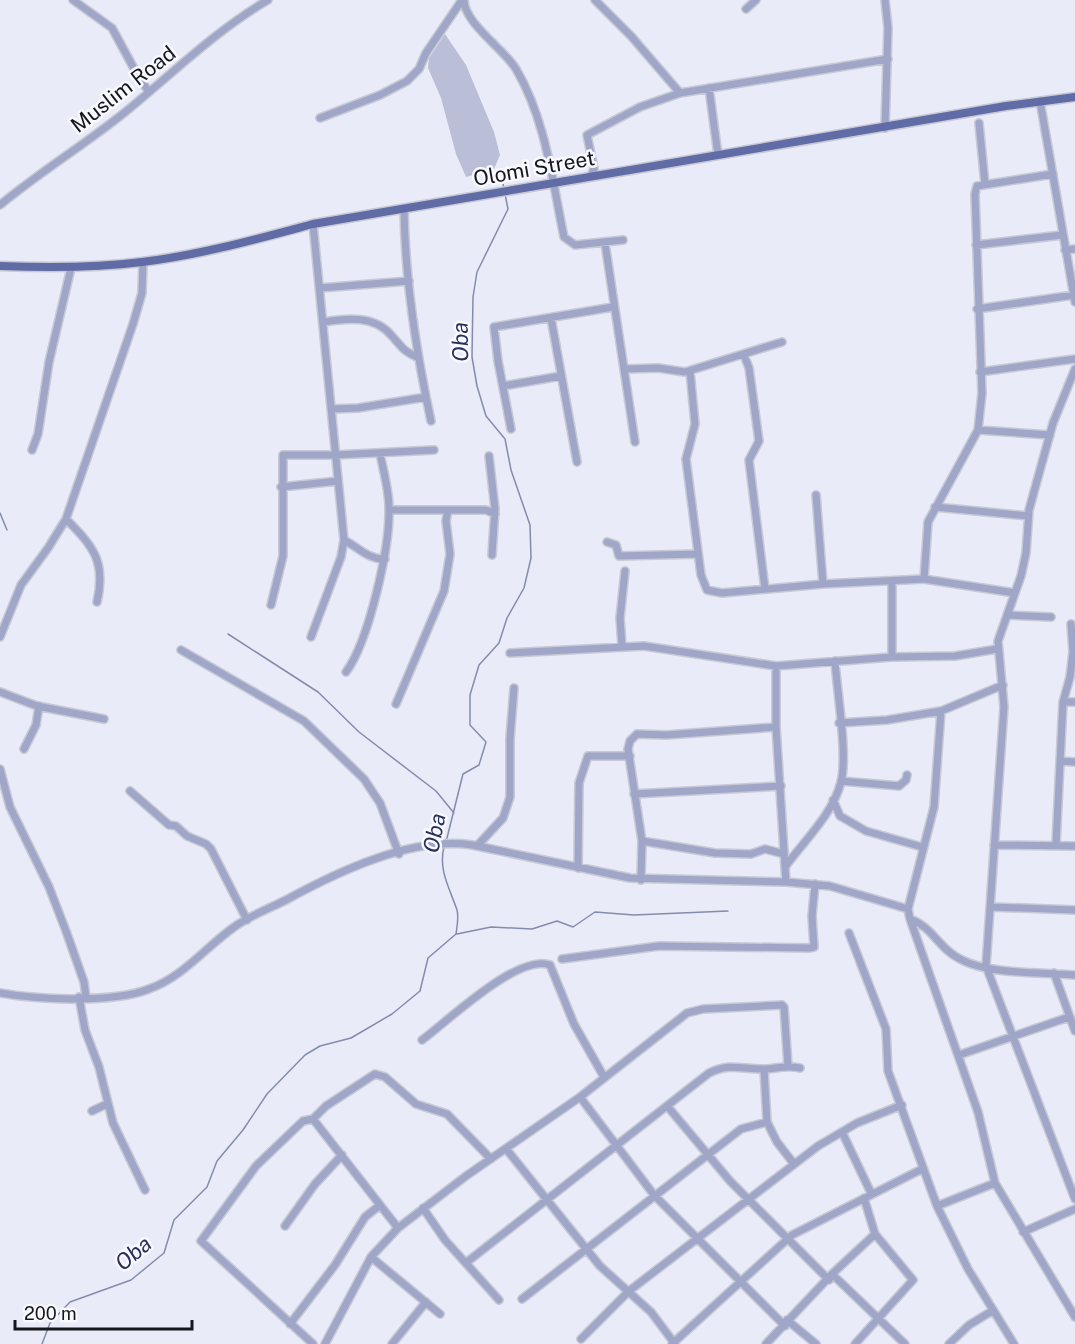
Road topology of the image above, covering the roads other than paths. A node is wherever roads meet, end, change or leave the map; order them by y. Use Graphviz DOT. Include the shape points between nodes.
graph roads {
  1 [pos="73,0"];
  2 [pos="268,0"];
  3 [pos="463,0"];
  4 [pos="595,0"];
  5 [pos="756,0"];
  6 [pos="885,0"];
  7 [pos="746,9"];
  8 [pos="888,59"];
  9 [pos="709,88"];
  10 [pos="149,92"];
  11 [pos="680,93"];
  12 [pos="1075,97"];
  13 [pos="1040,101"];
  14 [pos="320,118"];
  15 [pos="979,123"];
  16 [pos="885,128"];
  17 [pos="718,155"];
  18 [pos="1053,174"];
  19 [pos="591,176"];
  20 [pos="554,183"];
  21 [pos="985,184"];
  22 [pos="0,205"];
  23 [pos="404,209"];
  24 [pos="313,224"];
  25 [pos="1062,235"];
  26 [pos="623,240"];
  27 [pos="605,243"];
  28 [pos="976,245"];
  29 [pos="1075,249"];
  30 [pos="1065,250"];
  31 [pos="143,262"];
  32 [pos="0,266"];
  33 [pos="72,268"];
  34 [pos="409,280"];
  35 [pos="320,288"];
  36 [pos="1074,295"];
  37 [pos="1075,302"];
  38 [pos="613,307"];
  39 [pos="977,309"];
  40 [pos="551,318"];
  41 [pos="324,322"];
  42 [pos="782,342"];
  43 [pos="744,355"];
  44 [pos="417,357"];
  45 [pos="1075,359"];
  46 [pos="624,369"];
  47 [pos="1075,369"];
  48 [pos="690,371"];
  49 [pos="980,372"];
  50 [pos="561,376"];
  51 [pos="503,386"];
  52 [pos="426,397"];
  53 [pos="332,409"];
  54 [pos="431,421"];
  55 [pos="511,429"];
  56 [pos="978,430"];
  57 [pos="1050,435"];
  58 [pos="635,442"];
  59 [pos="32,450"];
  60 [pos="434,450"];
  61 [pos="380,453"];
  62 [pos="335,455"];
  63 [pos="489,456"];
  64 [pos="577,462"];
  65 [pos="338,481"];
  66 [pos="281,486"];
  67 [pos="816,495"];
  68 [pos="935,507"];
  69 [pos="389,510"];
  70 [pos="448,510"];
  71 [pos="495,514"];
  72 [pos="1028,516"];
  73 [pos="66,519"];
  74 [pos="344,540"];
  75 [pos="607,542"];
  76 [pos="698,554"];
  77 [pos="492,555"];
  78 [pos="385,559"];
  79 [pos="625,571"];
  80 [pos="924,579"];
  81 [pos="892,581"];
  82 [pos="823,584"];
  83 [pos="765,589"];
  84 [pos="1015,593"];
  85 [pos="97,602"];
  86 [pos="271,605"];
  87 [pos="1007,615"];
  88 [pos="1051,617"];
  89 [pos="1071,624"];
  90 [pos="0,637"];
  91 [pos="311,637"];
  92 [pos="622,646"];
  93 [pos="997,649"];
  94 [pos="181,650"];
  95 [pos="510,653"];
  96 [pos="892,657"];
  97 [pos="835,661"];
  98 [pos="776,666"];
  99 [pos="346,672"];
  100 [pos="1003,685"];
  101 [pos="514,688"];
  102 [pos="0,692"];
  103 [pos="1063,702"];
  104 [pos="1075,702"];
  105 [pos="396,704"];
  106 [pos="39,706"];
  107 [pos="941,711"];
  108 [pos="104,719"];
  109 [pos="839,723"];
  110 [pos="776,727"];
  111 [pos="24,749"];
  112 [pos="630,756"];
  113 [pos="1060,760"];
  114 [pos="1075,762"];
  115 [pos="0,769"];
  116 [pos="907,775"];
  117 [pos="841,781"];
  118 [pos="782,786"];
  119 [pos="130,791"];
  120 [pos="634,794"];
  121 [pos="833,800"];
  122 [pos="840,816"];
  123 [pos="823,818"];
  124 [pos="642,841"];
  125 [pos="1056,844"];
  126 [pos="994,845"];
  127 [pos="477,846"];
  128 [pos="1075,846"];
  129 [pos="922,847"];
  130 [pos="399,854"];
  131 [pos="784,854"];
  132 [pos="785,867"];
  133 [pos="578,868"];
  134 [pos="641,880"];
  135 [pos="786,882"];
  136 [pos="815,884"];
  137 [pos="992,908"];
  138 [pos="908,909"];
  139 [pos="1075,910"];
  140 [pos="910,919"];
  141 [pos="247,920"];
  142 [pos="849,933"];
  143 [pos="562,959"];
  144 [pos="986,966"];
  145 [pos="1054,973"];
  146 [pos="1075,975"];
  147 [pos="0,993"];
  148 [pos="82,997"];
  149 [pos="1069,1017"];
  150 [pos="1075,1031"];
  151 [pos="1014,1037"];
  152 [pos="422,1040"];
  153 [pos="959,1055"];
  154 [pos="788,1066"];
  155 [pos="800,1068"];
  156 [pos="764,1069"];
  157 [pos="604,1077"];
  158 [pos="580,1097"];
  159 [pos="107,1104"];
  160 [pos="902,1105"];
  161 [pos="668,1107"];
  162 [pos="92,1111"];
  163 [pos="313,1119"];
  164 [pos="767,1122"];
  165 [pos="842,1132"];
  166 [pos="617,1144"];
  167 [pos="507,1150"];
  168 [pos="708,1153"];
  169 [pos="342,1155"];
  170 [pos="491,1159"];
  171 [pos="794,1164"];
  172 [pos="922,1169"];
  173 [pos="995,1183"];
  174 [pos="145,1190"];
  175 [pos="872,1193"];
  176 [pos="654,1195"];
  177 [pos="750,1198"];
  178 [pos="864,1198"];
  179 [pos="1075,1199"];
  180 [pos="547,1200"];
  181 [pos="380,1205"];
  182 [pos="937,1206"];
  183 [pos="423,1208"];
  184 [pos="1075,1209"];
  185 [pos="285,1226"];
  186 [pos="398,1228"];
  187 [pos="1023,1232"];
  188 [pos="875,1234"];
  189 [pos="789,1238"];
  190 [pos="699,1239"];
  191 [pos="586,1248"];
  192 [pos="371,1257"];
  193 [pos="467,1262"];
  194 [pos="831,1277"];
  195 [pos="744,1282"];
  196 [pos="629,1291"];
  197 [pos="522,1299"];
  198 [pos="499,1300"];
  199 [pos="426,1302"];
  200 [pos="992,1311"];
  201 [pos="440,1314"];
  202 [pos="1074,1315"];
  203 [pos="881,1319"];
  204 [pos="786,1323"];
  205 [pos="290,1324"];
  206 [pos="580,1339"];
  207 [pos="313,1344"];
  208 [pos="325,1344"];
  209 [pos="392,1344"];
  210 [pos="674,1344"];
  211 [pos="766,1344"];
  212 [pos="816,1344"];
  213 [pos="855,1344"];
  214 [pos="905,1344"];
  215 [pos="949,1344"];
  216 [pos="1014,1344"];
  1 -- 10 [label="street" via="112,28"];
  2 -- 10 [label="street, Muslim Road" via="225,28"];
  3 -- 14 [label="street" via="430,45 419,69 407,81"];
  3 -- 20 [label="street" via="474,22 508,57 531,97"];
  4 -- 11 [label="street" via="632,36"];
  5 -- 7 [label="street"];
  6 -- 8 [label="street"];
  8 -- 9 [label="street"];
  8 -- 16 [label="street"];
  9 -- 11 [label="street"];
  9 -- 17 [label="street"];
  10 -- 22 [label="street, Muslim Road"];
  11 -- 19 [label="street" via="640,107 587,135 594,169"];
  12 -- 13 [label="main road, Olomi Street"];
  13 -- 16 [label="main road, Olomi Street"];
  13 -- 18 [label="street"];
  15 -- 21 [label="street"];
  16 -- 17 [label="main road, Olomi Street"];
  17 -- 19 [label="main road, Olomi Street"];
  18 -- 21 [label="street"];
  18 -- 25 [label="street"];
  19 -- 20 [label="main road, Olomi Street"];
  20 -- 23 [label="main road, Olomi Street"];
  20 -- 27 [label="street" via="566,241 575,245"];
  21 -- 28 [label="street" via="977,186 975,194"];
  23 -- 24 [label="main road, Olomi Street"];
  23 -- 34 [label="street"];
  24 -- 31 [label="main road, Olomi Street"];
  24 -- 35 [label="street"];
  25 -- 28 [label="street"];
  25 -- 30 [label="street"];
  26 -- 27 [label="street"];
  27 -- 38 [label="street"];
  28 -- 39 [label="street"];
  29 -- 30 [label="street"];
  30 -- 36 [label="street"];
  31 -- 33 [label="main road, Olomi Street"];
  31 -- 73 [label="street" via="142,293 134,324"];
  32 -- 33 [label="main road, Olomi Street"];
  33 -- 59 [label="street"];
  34 -- 35 [label="street"];
  34 -- 44 [label="street"];
  35 -- 41 [label="street"];
  36 -- 37 [label="street"];
  36 -- 39 [label="street"];
  38 -- 40 [label="street"];
  38 -- 46 [label="street"];
  39 -- 49 [label="street"];
  40 -- 50 [label="street"];
  40 -- 51 [label="street" via="494,327"];
  41 -- 44 [label="street" via="352,318 369,322 387,331 399,346"];
  41 -- 53 [label="street"];
  42 -- 43 [label="street"];
  43 -- 48 [label="street"];
  43 -- 83 [label="street" via="759,441 749,460"];
  44 -- 52 [label="street"];
  45 -- 49 [label="street"];
  46 -- 48 [label="street"];
  46 -- 58 [label="street"];
  47 -- 57 [label="street"];
  48 -- 76 [label="street" via="695,424 686,459"];
  49 -- 56 [label="street"];
  50 -- 51 [label="street"];
  50 -- 64 [label="street"];
  51 -- 55 [label="street"];
  52 -- 53 [label="street"];
  52 -- 54 [label="street"];
  53 -- 62 [label="street"];
  56 -- 57 [label="street"];
  56 -- 68 [label="street"];
  57 -- 72 [label="street"];
  60 -- 61 [label="street"];
  61 -- 62 [label="street"];
  61 -- 69 [label="street"];
  62 -- 65 [label="street"];
  62 -- 66 [label="street" via="283,454"];
  63 -- 71 [label="street"];
  65 -- 66 [label="street"];
  65 -- 74 [label="street"];
  66 -- 86 [label="street" via="282,556"];
  67 -- 82 [label="street"];
  68 -- 72 [label="street"];
  68 -- 80 [label="street" via="928,522"];
  69 -- 70 [label="street"];
  69 -- 78 [label="street"];
  70 -- 71 [label="street" via="486,510"];
  70 -- 105 [label="street" via="450,554 444,591"];
  71 -- 77 [label="street"];
  72 -- 84 [label="street" via="1026,553"];
  73 -- 85 [label="street" via="95,550 101,582"];
  73 -- 90 [label="street" via="21,585"];
  74 -- 78 [label="street" via="372,558"];
  74 -- 91 [label="street"];
  75 -- 76 [label="street" via="616,545 619,556"];
  76 -- 83 [label="street" via="707,590 722,593"];
  78 -- 99 [label="street" via="358,650"];
  79 -- 92 [label="street" via="620,618"];
  80 -- 81 [label="street"];
  80 -- 84 [label="street"];
  81 -- 82 [label="street"];
  81 -- 96 [label="street"];
  82 -- 83 [label="street"];
  84 -- 87 [label="street"];
  87 -- 88 [label="street"];
  87 -- 93 [label="street"];
  89 -- 103 [label="street" via="1073,652"];
  92 -- 95 [label="street"];
  92 -- 98 [label="street"];
  93 -- 96 [label="street" via="955,656"];
  93 -- 100 [label="street"];
  94 -- 130 [label="street" via="304,722 368,786 380,803"];
  96 -- 97 [label="street"];
  97 -- 98 [label="street"];
  97 -- 109 [label="street"];
  98 -- 110 [label="street"];
  100 -- 107 [label="street"];
  100 -- 126 [label="street"];
  101 -- 127 [label="street" via="510,797 503,818"];
  102 -- 106 [label="street"];
  103 -- 104 [label="street"];
  103 -- 113 [label="street"];
  106 -- 108 [label="street"];
  106 -- 111 [label="street" via="36,725"];
  107 -- 109 [label="street"];
  107 -- 129 [label="street" via="934,807"];
  109 -- 117 [label="street" via="844,766"];
  110 -- 112 [label="street" via="637,734 630,741"];
  110 -- 118 [label="street"];
  112 -- 120 [label="street"];
  112 -- 133 [label="street" via="588,756 585,761 579,783"];
  113 -- 114 [label="street"];
  113 -- 125 [label="street"];
  115 -- 148 [label="street" via="10,807 66,931 84,982"];
  116 -- 117 [label="street" via="899,786"];
  117 -- 121 [label="street"];
  118 -- 120 [label="street"];
  118 -- 131 [label="street"];
  119 -- 141 [label="street" via="169,825 211,849"];
  120 -- 124 [label="street"];
  121 -- 122 [label="street"];
  121 -- 123 [label="street"];
  122 -- 123 [label="street"];
  122 -- 129 [label="street" via="866,831"];
  123 -- 132 [label="street"];
  124 -- 131 [label="street" via="715,853 751,854 765,849"];
  124 -- 134 [label="street"];
  125 -- 126 [label="street"];
  125 -- 128 [label="street"];
  126 -- 137 [label="street"];
  127 -- 130 [label="street" via="435,845"];
  127 -- 133 [label="street"];
  129 -- 138 [label="street"];
  130 -- 141 [label="street" via="345,869"];
  131 -- 132 [label="street"];
  132 -- 135 [label="street"];
  133 -- 134 [label="street"];
  134 -- 135 [label="street"];
  135 -- 136 [label="street"];
  136 -- 138 [label="street" via="856,891"];
  136 -- 143 [label="street" via="814,947 659,946"];
  137 -- 139 [label="street"];
  137 -- 144 [label="street"];
  138 -- 140 [label="street"];
  140 -- 144 [label="street" via="924,924 957,958"];
  140 -- 153 [label="street"];
  141 -- 148 [label="street" via="166,982 117,997"];
  142 -- 160 [label="street" via="886,1029 888,1071"];
  144 -- 145 [label="street"];
  144 -- 151 [label="street"];
  145 -- 146 [label="street"];
  145 -- 149 [label="street"];
  147 -- 148 [label="street"];
  148 -- 159 [label="street" via="85,1030"];
  149 -- 150 [label="street"];
  149 -- 151 [label="street"];
  151 -- 153 [label="street"];
  151 -- 179 [label="street"];
  152 -- 157 [label="street" via="508,973 543,963 550,965 574,1024"];
  153 -- 173 [label="street"];
  154 -- 155 [label="street"];
  154 -- 156 [label="street"];
  154 -- 157 [label="street" via="784,1006 703,1009 687,1013"];
  156 -- 161 [label="street" via="720,1067"];
  156 -- 164 [label="street"];
  157 -- 158 [label="street"];
  158 -- 166 [label="street"];
  158 -- 167 [label="street"];
  159 -- 162 [label="street"];
  159 -- 174 [label="street" via="119,1139"];
  160 -- 165 [label="street"];
  160 -- 172 [label="street"];
  161 -- 166 [label="street"];
  161 -- 168 [label="street"];
  163 -- 169 [label="street"];
  163 -- 170 [label="street" via="370,1077 383,1075 416,1104 447,1114"];
  163 -- 205 [label="street" via="303,1121 256,1166 201,1240"];
  164 -- 168 [label="street" via="741,1129"];
  164 -- 171 [label="street"];
  165 -- 171 [label="street"];
  165 -- 175 [label="street"];
  166 -- 176 [label="street"];
  166 -- 180 [label="street"];
  167 -- 170 [label="street"];
  167 -- 180 [label="street"];
  168 -- 176 [label="street"];
  168 -- 177 [label="street" via="730,1181"];
  169 -- 181 [label="street"];
  169 -- 185 [label="street"];
  170 -- 183 [label="street"];
  171 -- 177 [label="street"];
  172 -- 175 [label="street"];
  172 -- 182 [label="street"];
  173 -- 182 [label="street"];
  173 -- 187 [label="street"];
  175 -- 178 [label="street"];
  176 -- 190 [label="street"];
  176 -- 191 [label="street"];
  177 -- 189 [label="street"];
  177 -- 190 [label="street"];
  178 -- 188 [label="street"];
  178 -- 189 [label="street"];
  180 -- 191 [label="street"];
  180 -- 193 [label="street"];
  181 -- 186 [label="street"];
  181 -- 205 [label="street" via="365,1217"];
  182 -- 200 [label="street"];
  183 -- 186 [label="street"];
  183 -- 193 [label="street" via="445,1240"];
  184 -- 187 [label="street"];
  186 -- 192 [label="street"];
  187 -- 202 [label="street"];
  188 -- 194 [label="street"];
  188 -- 203 [label="street" via="913,1280"];
  189 -- 194 [label="street"];
  189 -- 195 [label="street"];
  190 -- 195 [label="street"];
  190 -- 196 [label="street"];
  191 -- 196 [label="street"];
  191 -- 197 [label="street"];
  192 -- 199 [label="street"];
  192 -- 208 [label="street"];
  193 -- 198 [label="street"];
  194 -- 203 [label="street"];
  194 -- 204 [label="street"];
  195 -- 204 [label="street"];
  195 -- 210 [label="street"];
  196 -- 206 [label="street"];
  196 -- 210 [label="street" via="665,1328"];
  199 -- 201 [label="street"];
  199 -- 209 [label="street"];
  200 -- 215 [label="street"];
  200 -- 216 [label="street"];
  203 -- 213 [label="street"];
  203 -- 214 [label="street"];
  204 -- 211 [label="street"];
  204 -- 212 [label="street"];
  205 -- 207 [label="street"];
}
